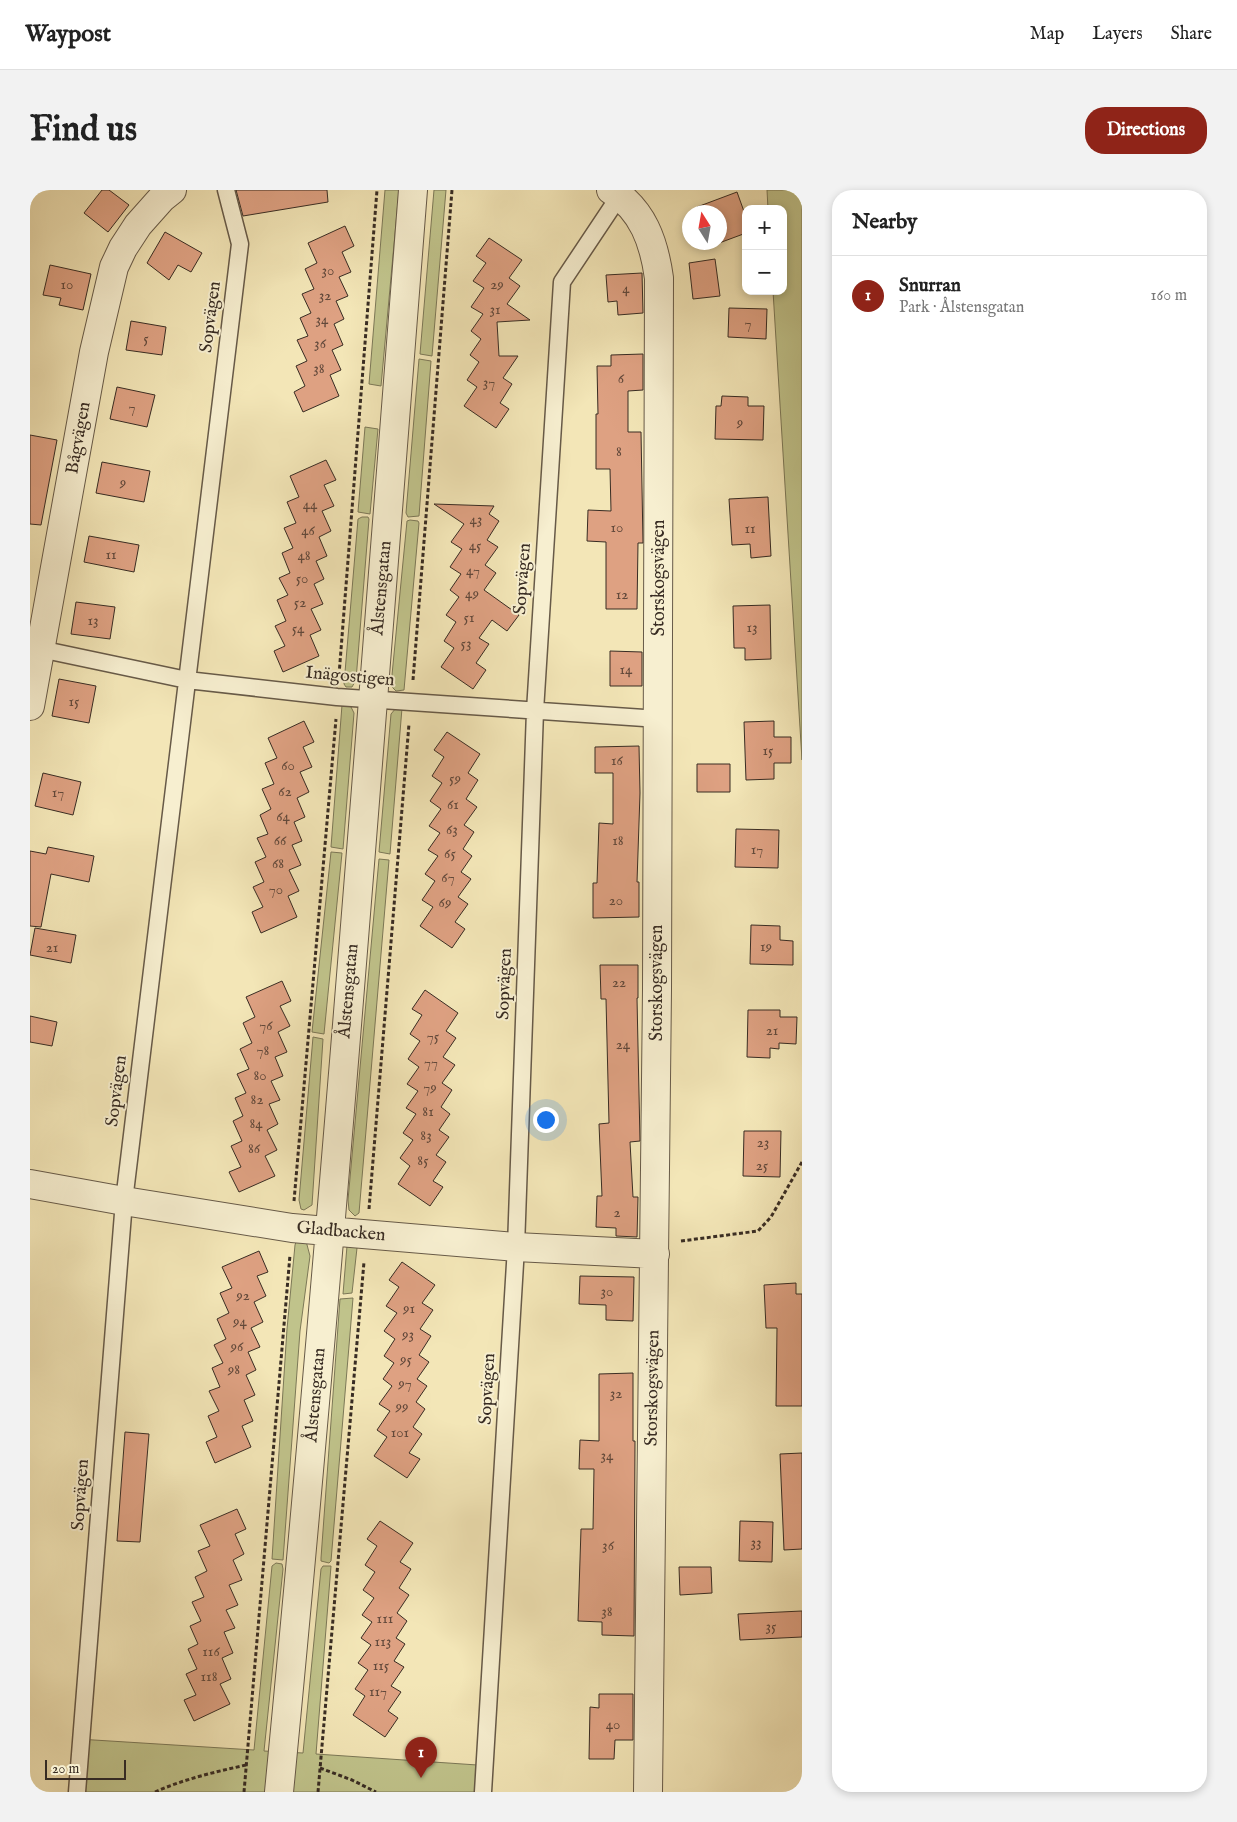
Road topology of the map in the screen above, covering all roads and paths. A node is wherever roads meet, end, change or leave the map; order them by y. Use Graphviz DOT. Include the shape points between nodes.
graph roads {
  1 [pos="172,190"];
  2 [pos="226,190"];
  3 [pos="376,190"];
  4 [pos="413,190"];
  5 [pos="452,190"];
  6 [pos="615,193"];
  7 [pos="40,649"];
  8 [pos="188,680"];
  9 [pos="338,697"];
  10 [pos="373,700"];
  11 [pos="411,702"];
  12 [pos="30,706"];
  13 [pos="535,711"];
  14 [pos="659,719"];
  15 [pos="802,1162"];
  16 [pos="30,1184"];
  17 [pos="124,1201"];
  18 [pos="292,1228"];
  19 [pos="330,1232"];
  20 [pos="366,1235"];
  21 [pos="516,1247"];
  22 [pos="655,1254"];
  23 [pos="246,1765"];
  24 [pos="320,1768"];
  25 [pos="77,1792"];
  26 [pos="155,1792"];
  27 [pos="244,1792"];
  28 [pos="279,1792"];
  29 [pos="318,1792"];
  30 [pos="376,1792"];
  31 [pos="483,1792"];
  32 [pos="648,1792"];
  1 -- 7 [label="street, Bågvägen" via="138,225 114,267 94,352"];
  2 -- 8 [label="lane, Sopvägen" via="240,244"];
  3 -- 9 [label="path"];
  4 -- 10 [label="street, Ålstensgatan"];
  5 -- 11 [label="path"];
  6 -- 13 [label="lane, Sopvägen" via="562,282"];
  6 -- 14 [label="street, Storskogsvägen" via="636,212 647,231 656,254 660,278"];
  7 -- 8 [label="lane, Inägostigen"];
  7 -- 12 [label="street, Bågvägen"];
  8 -- 9 [label="lane, Inägostigen"];
  8 -- 17 [label="lane, Sopvägen"];
  9 -- 10 [label="lane, Inägostigen"];
  9 -- 18 [label="path"];
  10 -- 11 [label="lane, Inägostigen"];
  10 -- 19 [label="street, Ålstensgatan"];
  11 -- 13 [label="lane, Inägostigen"];
  11 -- 20 [label="path"];
  13 -- 14 [label="lane, Inägostigen"];
  13 -- 21 [label="lane, Sopvägen"];
  14 -- 22 [label="street, Storskogsvägen"];
  15 -- 22 [label="path" via="772,1217 758,1231 666,1243"];
  16 -- 17 [label="street, Gladbacken"];
  17 -- 18 [label="street, Gladbacken"];
  17 -- 25 [label="lane, Sopvägen"];
  18 -- 19 [label="street, Gladbacken"];
  18 -- 23 [label="path"];
  19 -- 20 [label="street, Gladbacken"];
  19 -- 28 [label="street, Ålstensgatan"];
  20 -- 21 [label="street, Gladbacken"];
  20 -- 24 [label="path"];
  21 -- 22 [label="street, Gladbacken"];
  21 -- 31 [label="lane, Sopvägen"];
  22 -- 32 [label="street, Storskogsvägen"];
  23 -- 26 [label="path"];
  23 -- 27 [label="path"];
  24 -- 29 [label="path"];
  24 -- 30 [label="path"];
}
